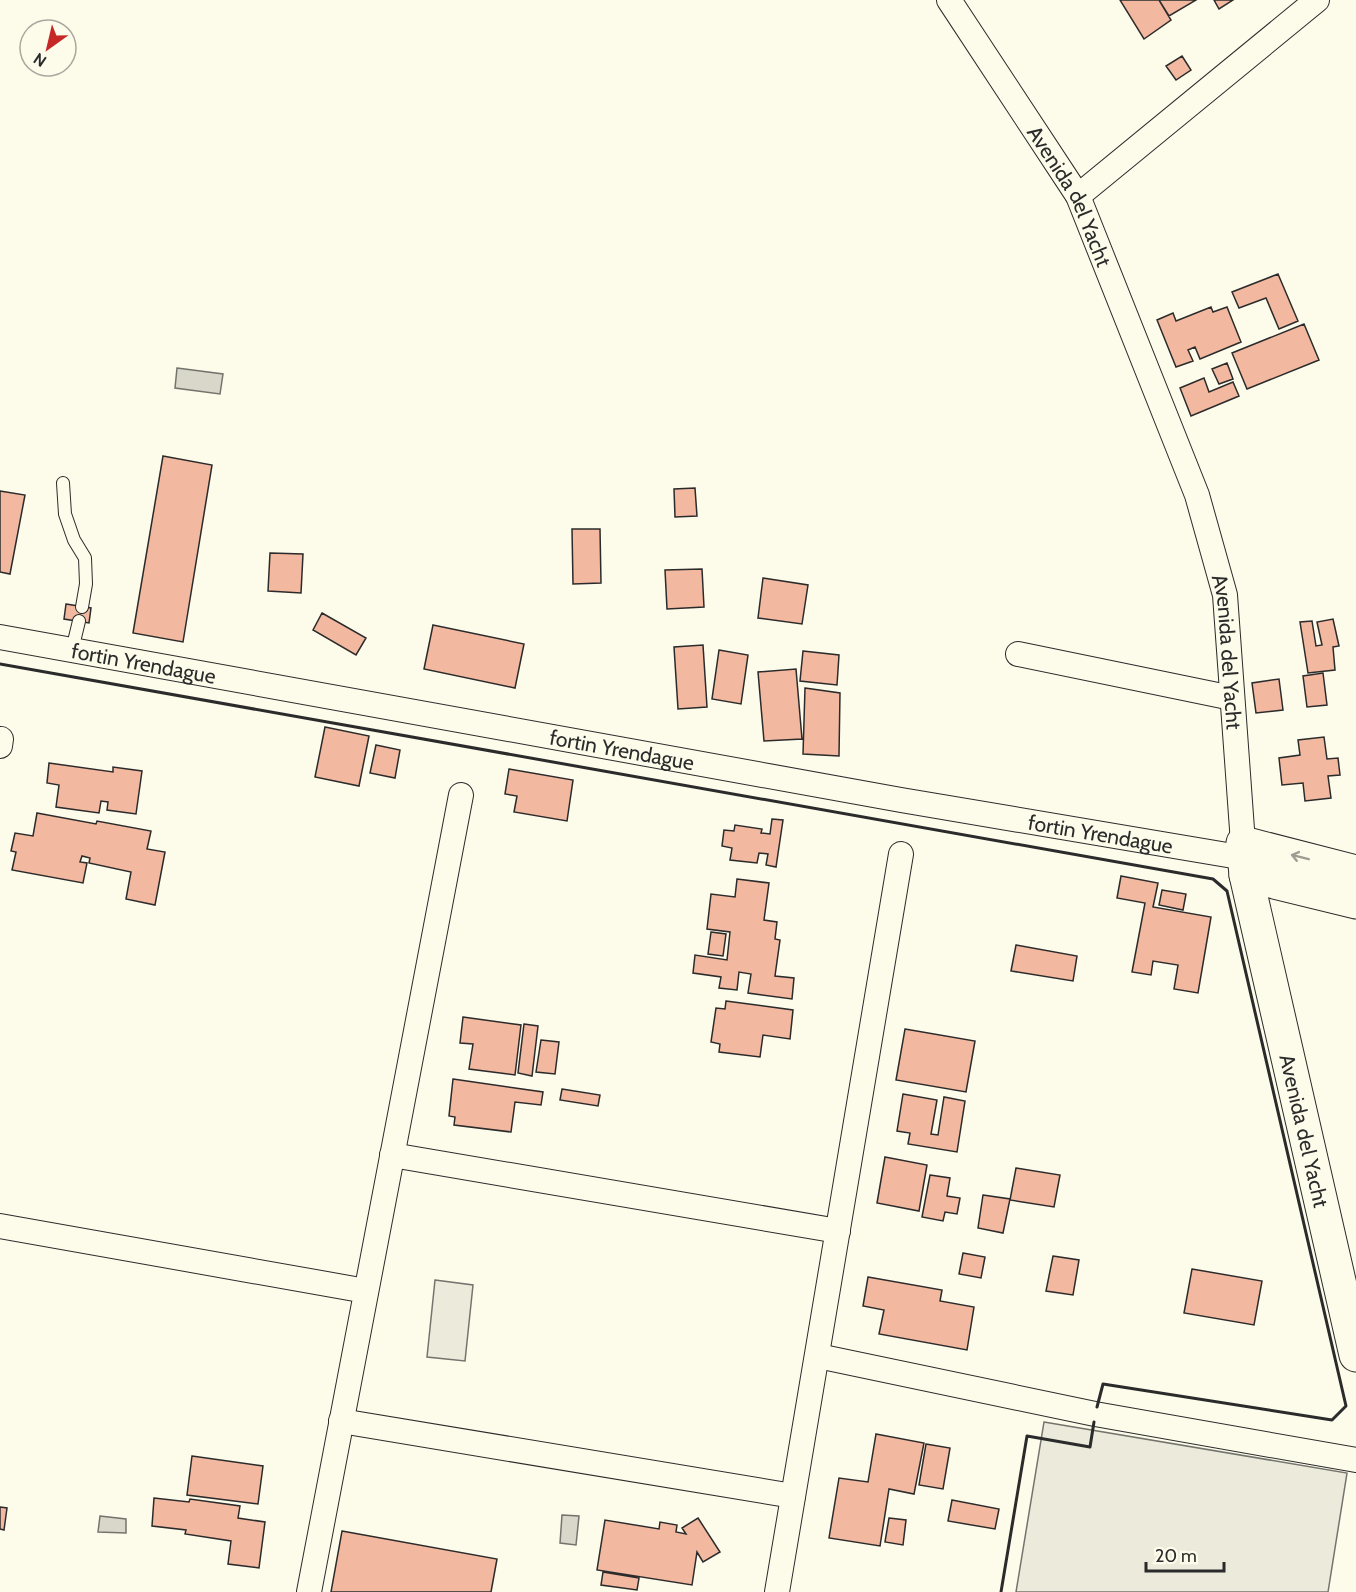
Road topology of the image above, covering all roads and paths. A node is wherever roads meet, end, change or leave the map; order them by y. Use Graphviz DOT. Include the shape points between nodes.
graph roads {
  1 [pos="949,0"];
  2 [pos="1317,0"];
  3 [pos="1078,196"];
  4 [pos="63,483"];
  5 [pos="82,607"];
  6 [pos="79,621"];
  7 [pos="0,637"];
  8 [pos="72,650"];
  9 [pos="1018,654"];
  10 [pos="1232,698"];
  11 [pos="461,795"];
  12 [pos="901,854"];
  13 [pos="1245,859"];
  14 [pos="1356,872"];
  15 [pos="1356,902"];
  16 [pos="392,1155"];
  17 [pos="0,1226"];
  18 [pos="838,1231"];
  19 [pos="366,1291"];
  20 [pos="1356,1355"];
  21 [pos="818,1356"];
  22 [pos="341,1421"];
  23 [pos="1356,1460"];
  24 [pos="793,1496"];
  25 [pos="309,1592"];
  26 [pos="777,1592"];
  1 -- 3 [label="street, Avenida del Yacht"];
  2 -- 3 [label="street"];
  3 -- 10 [label="street, Avenida del Yacht" via="1197,495 1224,596"];
  4 -- 5 [label="lane" via="64,514 85,558"];
  6 -- 8 [label="lane"];
  7 -- 8 [label="street, fortin Yrendague"];
  8 -- 13 [label="street, fortin Yrendague"];
  9 -- 10 [label="street"];
  10 -- 13 [label="street, Avenida del Yacht"];
  11 -- 16 [label="street"];
  12 -- 18 [label="street"];
  14 -- 13 [label="street, fortin Yrendague, one-way"];
  13 -- 15 [label="street, fortin Yrendague"];
  13 -- 20 [label="street, Avenida del Yacht"];
  16 -- 18 [label="street"];
  16 -- 19 [label="street"];
  17 -- 19 [label="street"];
  18 -- 21 [label="street"];
  19 -- 22 [label="street"];
  21 -- 23 [label="street" via="1095,1413"];
  21 -- 24 [label="street"];
  22 -- 24 [label="street"];
  22 -- 25 [label="street"];
  24 -- 26 [label="street"];
}
